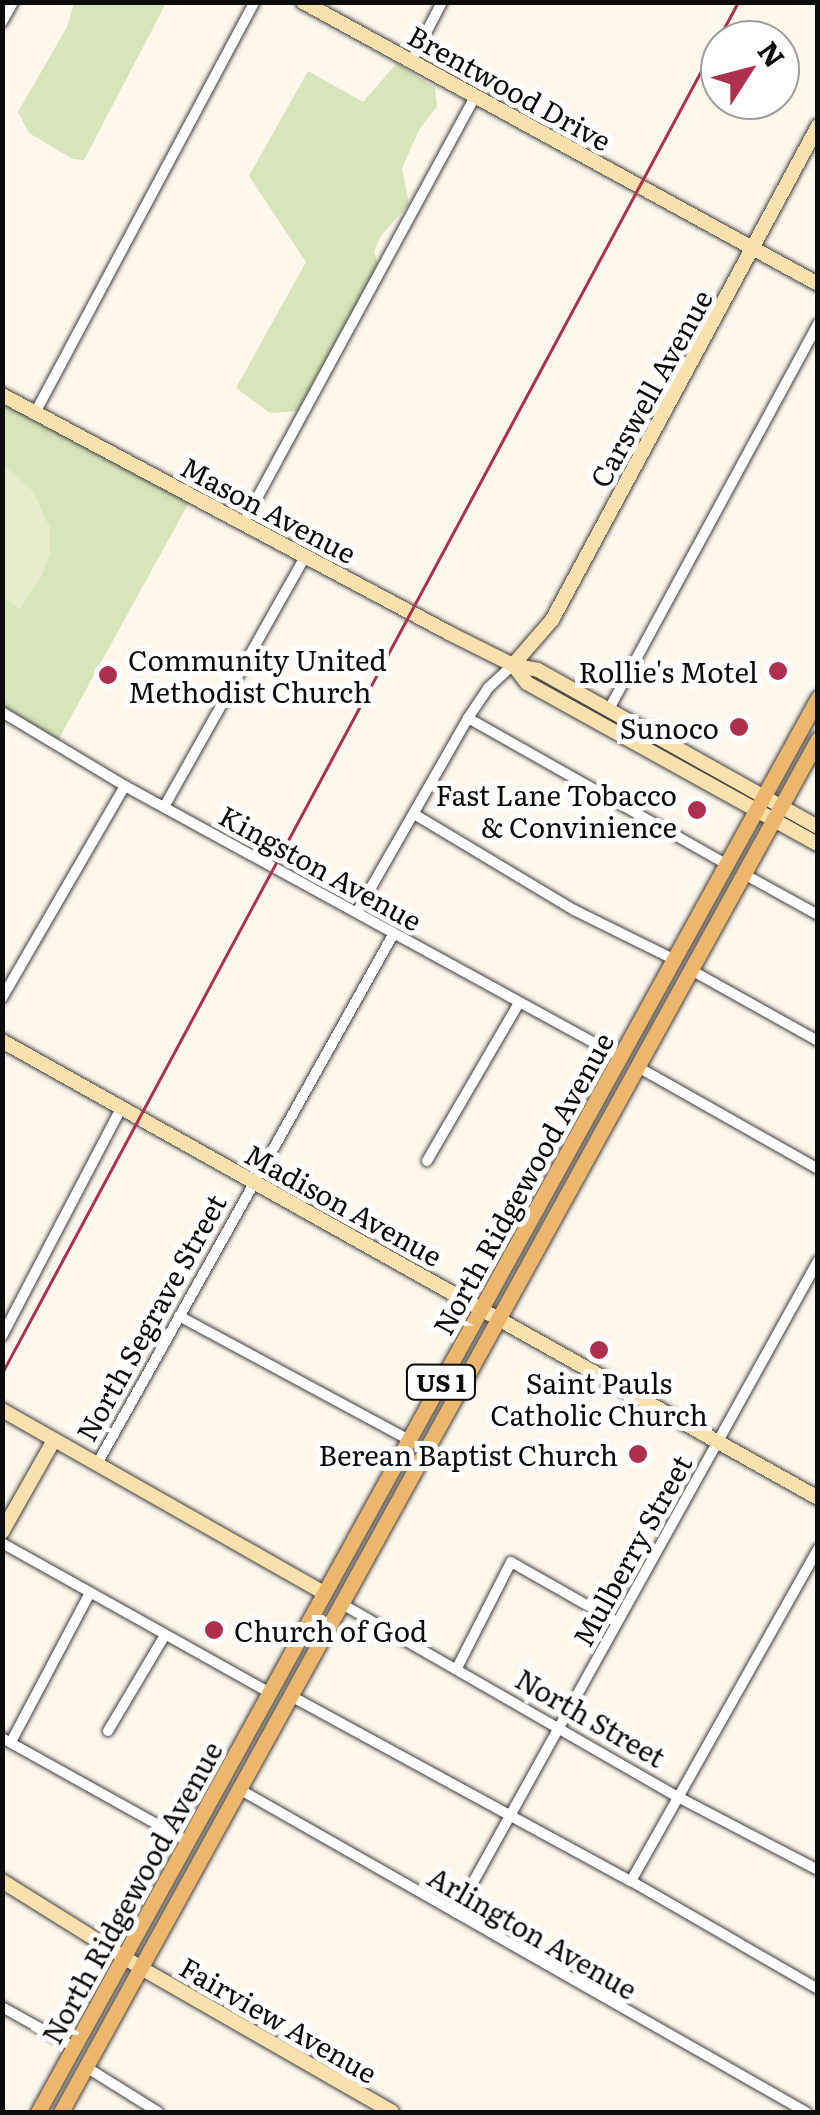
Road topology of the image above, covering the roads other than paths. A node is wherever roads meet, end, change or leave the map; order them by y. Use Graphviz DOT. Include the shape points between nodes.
graph roads {
  1 [pos="13,2"];
  2 [pos="254,2"];
  3 [pos="303,2"];
  4 [pos="442,2"];
  5 [pos="2,22"];
  6 [pos="411,62"];
  7 [pos="475,96"];
  8 [pos="818,126"];
  9 [pos="753,250"];
  10 [pos="818,284"];
  11 [pos="818,324"];
  12 [pos="2,395"];
  13 [pos="35,413"];
  14 [pos="243,524"];
  15 [pos="305,557"];
  16 [pos="513,666"];
  17 [pos="818,698"];
  18 [pos="609,709"];
  19 [pos="2,712"];
  20 [pos="468,718"];
  21 [pos="818,739"];
  22 [pos="125,786"];
  23 [pos="760,802"];
  24 [pos="164,807"];
  25 [pos="414,814"];
  26 [pos="779,814"];
  27 [pos="818,827"];
  28 [pos="818,844"];
  29 [pos="726,864"];
  30 [pos="744,874"];
  31 [pos="357,912"];
  32 [pos="818,915"];
  33 [pos="394,933"];
  34 [pos="673,960"];
  35 [pos="691,970"];
  36 [pos="2,998"];
  37 [pos="519,1002"];
  38 [pos="818,1040"];
  39 [pos="2,1041"];
  40 [pos="620,1057"];
  41 [pos="638,1067"];
  42 [pos="121,1108"];
  43 [pos="427,1160"];
  44 [pos="818,1169"];
  45 [pos="254,1182"];
  46 [pos="818,1260"];
  47 [pos="481,1309"];
  48 [pos="179,1316"];
  49 [pos="498,1319"];
  50 [pos="2,1336"];
  51 [pos="2,1410"];
  52 [pos="54,1440"];
  53 [pos="409,1440"];
  54 [pos="718,1442"];
  55 [pos="98,1464"];
  56 [pos="818,1498"];
  57 [pos="2,1532"];
  58 [pos="2,1543"];
  59 [pos="818,1549"];
  60 [pos="90,1593"];
  61 [pos="324,1593"];
  62 [pos="342,1604"];
  63 [pos="615,1621"];
  64 [pos="164,1635"];
  65 [pos="457,1668"];
  66 [pos="270,1693"];
  67 [pos="291,1696"];
  68 [pos="559,1728"];
  69 [pos="108,1731"];
  70 [pos="7,1740"];
  71 [pos="233,1759"];
  72 [pos="239,1789"];
  73 [pos="678,1797"];
  74 [pos="509,1818"];
  75 [pos="187,1840"];
  76 [pos="818,1870"];
  77 [pos="2,1880"];
  78 [pos="631,1881"];
  79 [pos="456,1913"];
  80 [pos="124,1954"];
  81 [pos="140,1968"];
  82 [pos="818,1989"];
  83 [pos="2,2007"];
  84 [pos="74,2047"];
  85 [pos="86,2067"];
  86 [pos="38,2112"];
  87 [pos="61,2112"];
  88 [pos="158,2112"];
  89 [pos="392,2112"];
  90 [pos="806,2112"];
  1 -- 5 [label="street"];
  2 -- 13 [label="street"];
  3 -- 6 [label="street, Brentwood Drive"];
  4 -- 6 [label="street"];
  6 -- 7 [label="street, Brentwood Drive"];
  7 -- 9 [label="street, Brentwood Drive"];
  7 -- 14 [label="street"];
  8 -- 9 [label="street, Carswell Avenue"];
  9 -- 10 [label="street, Brentwood Drive"];
  9 -- 16 [label="street, Carswell Avenue" via="552,620"];
  11 -- 18 [label="street"];
  12 -- 13 [label="street, Mason Avenue"];
  13 -- 14 [label="street, Mason Avenue"];
  14 -- 15 [label="street, Mason Avenue"];
  15 -- 16 [label="street, Mason Avenue"];
  15 -- 24 [label="street"];
  16 -- 18 [label="street, Mason Avenue" via="535,668"];
  16 -- 20 [label="street"];
  16 -- 23 [label="street, Mason Avenue" via="527,683"];
  17 -- 23 [label="main road, North Ridgewood Avenue / US 1"];
  18 -- 23 [label="street, Mason Avenue"];
  19 -- 22 [label="street, Kingston Avenue"];
  20 -- 25 [label="street"];
  20 -- 29 [label="street"];
  21 -- 26 [label="main road, North Ridgewood Avenue / US 1"];
  22 -- 24 [label="street, Kingston Avenue"];
  22 -- 36 [label="street"];
  23 -- 26 [label="street, Mason Avenue"];
  23 -- 29 [label="main road, North Ridgewood Avenue / US 1"];
  24 -- 31 [label="street, Kingston Avenue"];
  25 -- 31 [label="street"];
  25 -- 34 [label="street" via="574,910"];
  26 -- 27 [label="street, Mason Avenue"];
  26 -- 28 [label="street, Mason Avenue"];
  26 -- 30 [label="main road, North Ridgewood Avenue / US 1"];
  29 -- 34 [label="main road, North Ridgewood Avenue / US 1"];
  30 -- 32 [label="street"];
  30 -- 35 [label="main road, North Ridgewood Avenue / US 1"];
  31 -- 33 [label="street, Kingston Avenue"];
  33 -- 37 [label="street, Kingston Avenue"];
  33 -- 45 [label="street, North Segrave Street"];
  34 -- 40 [label="main road, North Ridgewood Avenue / US 1"];
  35 -- 38 [label="street"];
  35 -- 41 [label="main road, North Ridgewood Avenue / US 1"];
  37 -- 40 [label="street, Kingston Avenue"];
  37 -- 43 [label="street"];
  39 -- 42 [label="street, Madison Avenue"];
  40 -- 47 [label="main road, North Ridgewood Avenue / US 1"];
  41 -- 44 [label="street"];
  41 -- 49 [label="main road, North Ridgewood Avenue / US 1"];
  42 -- 45 [label="street, Madison Avenue"];
  42 -- 50 [label="street"];
  45 -- 47 [label="street, Madison Avenue"];
  45 -- 48 [label="street, North Segrave Street"];
  46 -- 54 [label="street, Mulberry Street"];
  47 -- 49 [label="street, Madison Avenue"];
  47 -- 53 [label="main road, North Ridgewood Avenue / US 1"];
  48 -- 53 [label="street"];
  48 -- 55 [label="street, North Segrave Street"];
  49 -- 54 [label="street, Madison Avenue"];
  49 -- 62 [label="main road, North Ridgewood Avenue / US 1"];
  51 -- 52 [label="street"];
  52 -- 55 [label="street"];
  52 -- 57 [label="street, North Segrave Street"];
  53 -- 61 [label="main road, North Ridgewood Avenue / US 1"];
  54 -- 56 [label="street, Madison Avenue"];
  54 -- 63 [label="street, Mulberry Street"];
  55 -- 61 [label="street"];
  58 -- 60 [label="street"];
  59 -- 73 [label="street"];
  60 -- 64 [label="street"];
  60 -- 70 [label="street"];
  61 -- 66 [label="main road, North Ridgewood Avenue / US 1"];
  62 -- 65 [label="street, North Street"];
  62 -- 67 [label="main road, North Ridgewood Avenue / US 1"];
  63 -- 65 [label="street" via="511,1562"];
  63 -- 68 [label="street, Mulberry Street"];
  64 -- 66 [label="street"];
  64 -- 69 [label="street"];
  65 -- 68 [label="street, North Street"];
  66 -- 71 [label="main road, North Ridgewood Avenue / US 1"];
  67 -- 72 [label="main road, North Ridgewood Avenue / US 1"];
  67 -- 74 [label="street"];
  68 -- 73 [label="street, North Street"];
  68 -- 74 [label="street, Mulberry Street"];
  70 -- 75 [label="street"];
  71 -- 72 [label="main road"];
  71 -- 75 [label="main road, North Ridgewood Avenue / US 1"];
  72 -- 79 [label="street, Arlington Avenue"];
  72 -- 81 [label="main road, North Ridgewood Avenue / US 1"];
  73 -- 76 [label="street, North Street"];
  73 -- 78 [label="street"];
  74 -- 78 [label="street"];
  74 -- 79 [label="street, Mulberry Street"];
  75 -- 80 [label="main road, North Ridgewood Avenue / US 1"];
  77 -- 80 [label="street, Fairview Avenue"];
  78 -- 82 [label="street"];
  79 -- 90 [label="street, Arlington Avenue"];
  80 -- 81 [label="street, Fairview Avenue"];
  80 -- 84 [label="main road, North Ridgewood Avenue / US 1"];
  81 -- 85 [label="main road, North Ridgewood Avenue / US 1"];
  81 -- 89 [label="street, Fairview Avenue"];
  83 -- 84 [label="street"];
  84 -- 86 [label="main road, North Ridgewood Avenue / US 1"];
  85 -- 87 [label="main road, North Ridgewood Avenue / US 1"];
  85 -- 88 [label="street"];
}
